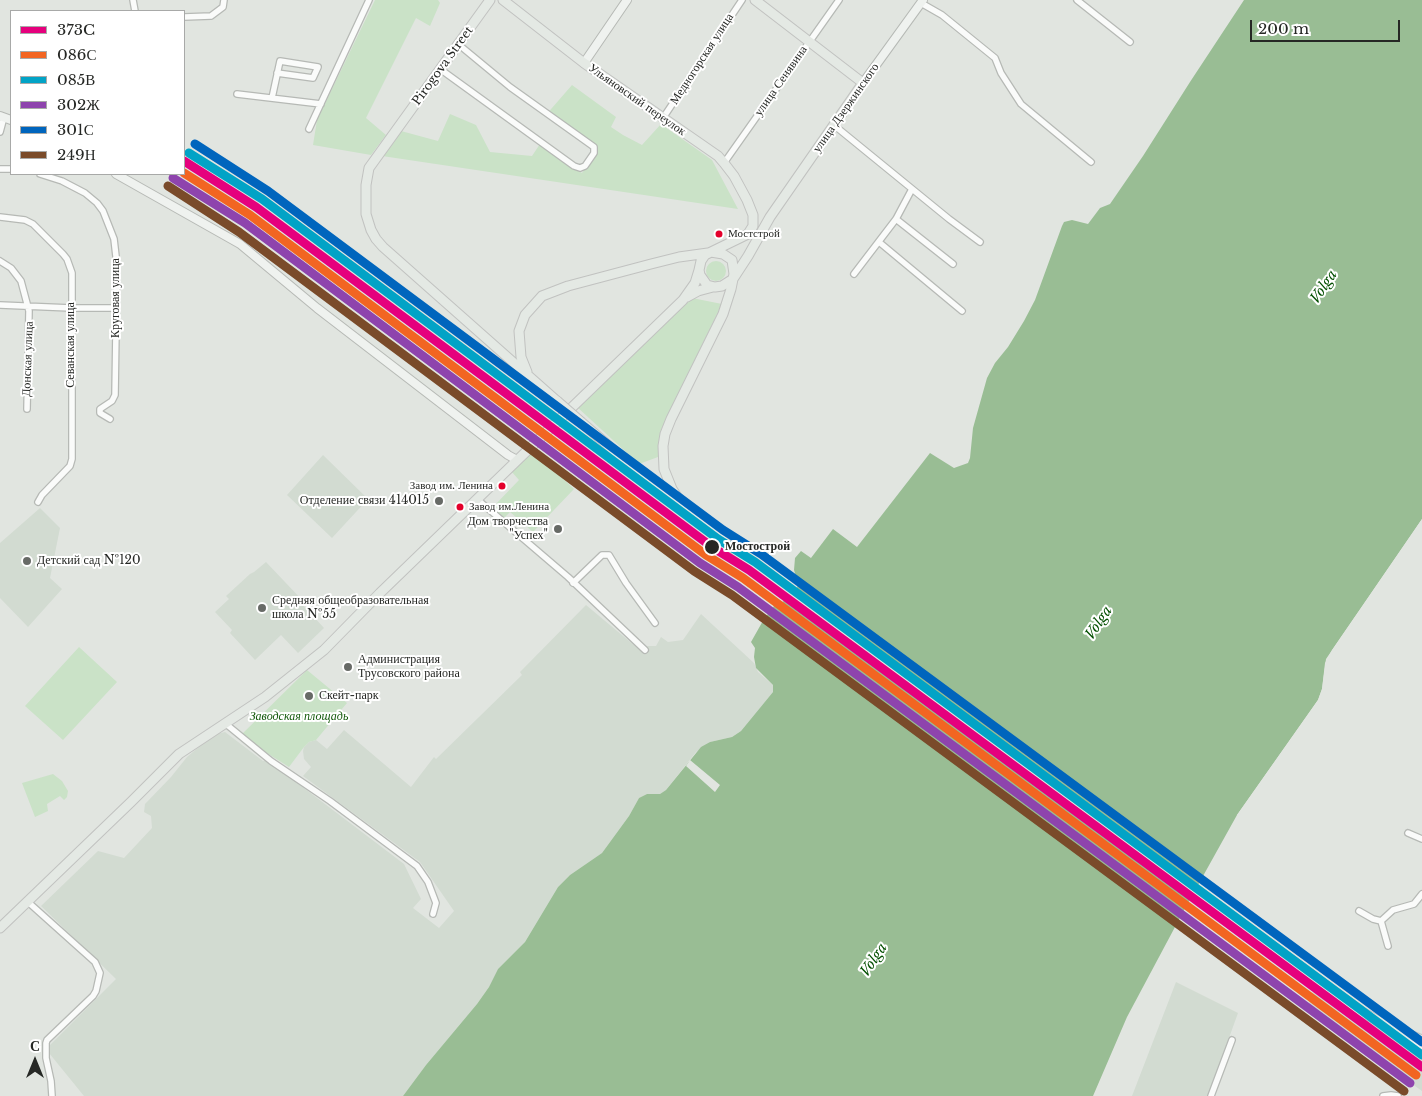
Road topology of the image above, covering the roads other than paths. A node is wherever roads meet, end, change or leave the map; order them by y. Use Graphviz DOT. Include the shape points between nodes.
graph roads {
  1 [pos="224,0"];
  2 [pos="369,0"];
  3 [pos="490,0"];
  4 [pos="503,0"];
  5 [pos="627,0"];
  6 [pos="742,0"];
  7 [pos="755,0"];
  8 [pos="839,0"];
  9 [pos="1076,0"];
  10 [pos="922,1"];
  11 [pos="185,17"];
  12 [pos="809,40"];
  13 [pos="1130,42"];
  14 [pos="458,44"];
  15 [pos="584,63"];
  16 [pos="440,69"];
  17 [pos="277,73"];
  18 [pos="863,83"];
  19 [pos="237,94"];
  20 [pos="272,98"];
  21 [pos="321,104"];
  22 [pos="5,118"];
  23 [pos="663,118"];
  24 [pos="835,126"];
  25 [pos="309,129"];
  26 [pos="0,132"];
  27 [pos="1091,162"];
  28 [pos="724,163"];
  29 [pos="43,175"];
  30 [pos="118,175"];
  31 [pos="912,189"];
  32 [pos="0,217"];
  33 [pos="770,217"];
  34 [pos="896,219"];
  35 [pos="748,234"];
  36 [pos="879,242"];
  37 [pos="980,242"];
  38 [pos="709,253"];
  39 [pos="0,262"];
  40 [pos="953,264"];
  41 [pos="699,270"];
  42 [pos="854,274"];
  43 [pos="734,279"];
  44 [pos="713,287"];
  45 [pos="683,300"];
  46 [pos="0,305"];
  47 [pos="27,306"];
  48 [pos="71,308"];
  49 [pos="116,308"];
  50 [pos="962,311"];
  51 [pos="535,382"];
  52 [pos="27,408"];
  53 [pos="110,419"];
  54 [pos="517,460"];
  55 [pos="478,500"];
  56 [pos="38,502"];
  57 [pos="695,519"];
  58 [pos="574,583"];
  59 [pos="655,623"];
  60 [pos="645,650"];
  61 [pos="226,724"];
  62 [pos="1408,833"];
  63 [pos="1422,840"];
  64 [pos="1422,894"];
  65 [pos="28,902"];
  66 [pos="1359,910"];
  67 [pos="432,914"];
  68 [pos="1381,921"];
  69 [pos="0,928"];
  70 [pos="1388,946"];
  71 [pos="1232,1040"];
  72 [pos="1420,1043"];
  73 [pos="52,1096"];
  74 [pos="1211,1096"];
  75 [pos="1383,1096"];
  76 [pos="1398,1096"];
  1 -- 11 [label="street" via="222,7 211,16"];
  2 -- 21 [label="street"];
  3 -- 14 [label="main road, Pirogova Street"];
  4 -- 15 [label="main road, Ульяновский переулок"];
  5 -- 15 [label="street"];
  6 -- 23 [label="street, Медногорская улица"];
  7 -- 12 [label="main road"];
  8 -- 12 [label="street, улица Сенявина"];
  9 -- 13 [label="street"];
  10 -- 18 [label="street, улица Дзержинского"];
  10 -- 27 [label="street" via="996,58 1001,73 1021,104"];
  12 -- 18 [label="main road"];
  12 -- 28 [label="street, улица Сенявина"];
  14 -- 16 [label="main road, Pirogova Street"];
  14 -- 16 [label="street" via="510,87 594,147 594,153 585,166 574,166"];
  15 -- 23 [label="main road, Ульяновский переулок"];
  16 -- 51 [label="main road, Pirogova Street" via="369,168 366,214 376,239 405,268"];
  17 -- 17 [label="street" via="280,61 318,67 313,78"];
  17 -- 20 [label="street"];
  18 -- 24 [label="main road, улица Дзержинского"];
  19 -- 20 [label="street"];
  20 -- 21 [label="street"];
  21 -- 25 [label="street"];
  22 -- 26 [label="street"];
  23 -- 28 [label="main road, Ульяновский переулок"];
  24 -- 31 [label="street"];
  24 -- 33 [label="main road, улица Дзержинского"];
  28 -- 35 [label="main road, Ульяновский переулок" via="753,215 753,228"];
  29 -- 49 [label="street, Круговая улица" via="84,193 104,211 116,252"];
  30 -- 54 [label="street" via="240,244 317,308"];
  31 -- 34 [label="street"];
  31 -- 37 [label="street"];
  32 -- 48 [label="street, Севанская улица" via="28,220 67,259 72,273"];
  33 -- 35 [label="street"];
  33 -- 43 [label="main road, улица Дзержинского"];
  34 -- 36 [label="street"];
  34 -- 40 [label="street"];
  35 -- 38 [label="main road"];
  36 -- 42 [label="street"];
  36 -- 50 [label="street"];
  38 -- 41 [label="main road" via="701,260"];
  38 -- 43 [label="main road" via="724,254 732,260"];
  38 -- 51 [label="main road" via="651,264 542,296 525,315 519,331 520,357"];
  39 -- 47 [label="street, Донская улица" via="11,268 21,281"];
  41 -- 44 [label="main road" via="702,280"];
  41 -- 45 [label="main road"];
  43 -- 44 [label="main road" via="724,286"];
  43 -- 57 [label="main road, улица Дзержинского" via="723,314 671,419 663,446 664,468 672,489"];
  44 -- 45 [label="main road"];
  45 -- 54 [label="main road"];
  46 -- 47 [label="street"];
  47 -- 48 [label="street"];
  47 -- 52 [label="street, Донская улица" via="30,315"];
  48 -- 49 [label="street"];
  48 -- 56 [label="street, Севанская улица" via="72,460"];
  49 -- 53 [label="street, Круговая улица" via="115,395 112,401 100,408 100,413"];
  51 -- 57 [label="main road, bridge"];
  54 -- 55 [label="main road"];
  55 -- 58 [label="street"];
  55 -- 61 [label="main road" via="324,650"];
  57 -- 72 [label="main road" via="805,606 1189,889 1330,990"];
  58 -- 59 [label="street" via="602,555 609,555"];
  58 -- 60 [label="street"];
  61 -- 65 [label="main road" via="180,754"];
  61 -- 67 [label="street" via="270,761 417,866 436,903"];
  62 -- 63 [label="street"];
  64 -- 68 [label="street" via="1414,904 1393,910"];
  65 -- 69 [label="main road"];
  65 -- 73 [label="street" via="95,962 100,973 93,996 47,1040 45,1047"];
  66 -- 68 [label="street" via="1373,920"];
  68 -- 70 [label="street"];
  71 -- 74 [label="street"];
  75 -- 76 [label="street"];
}
